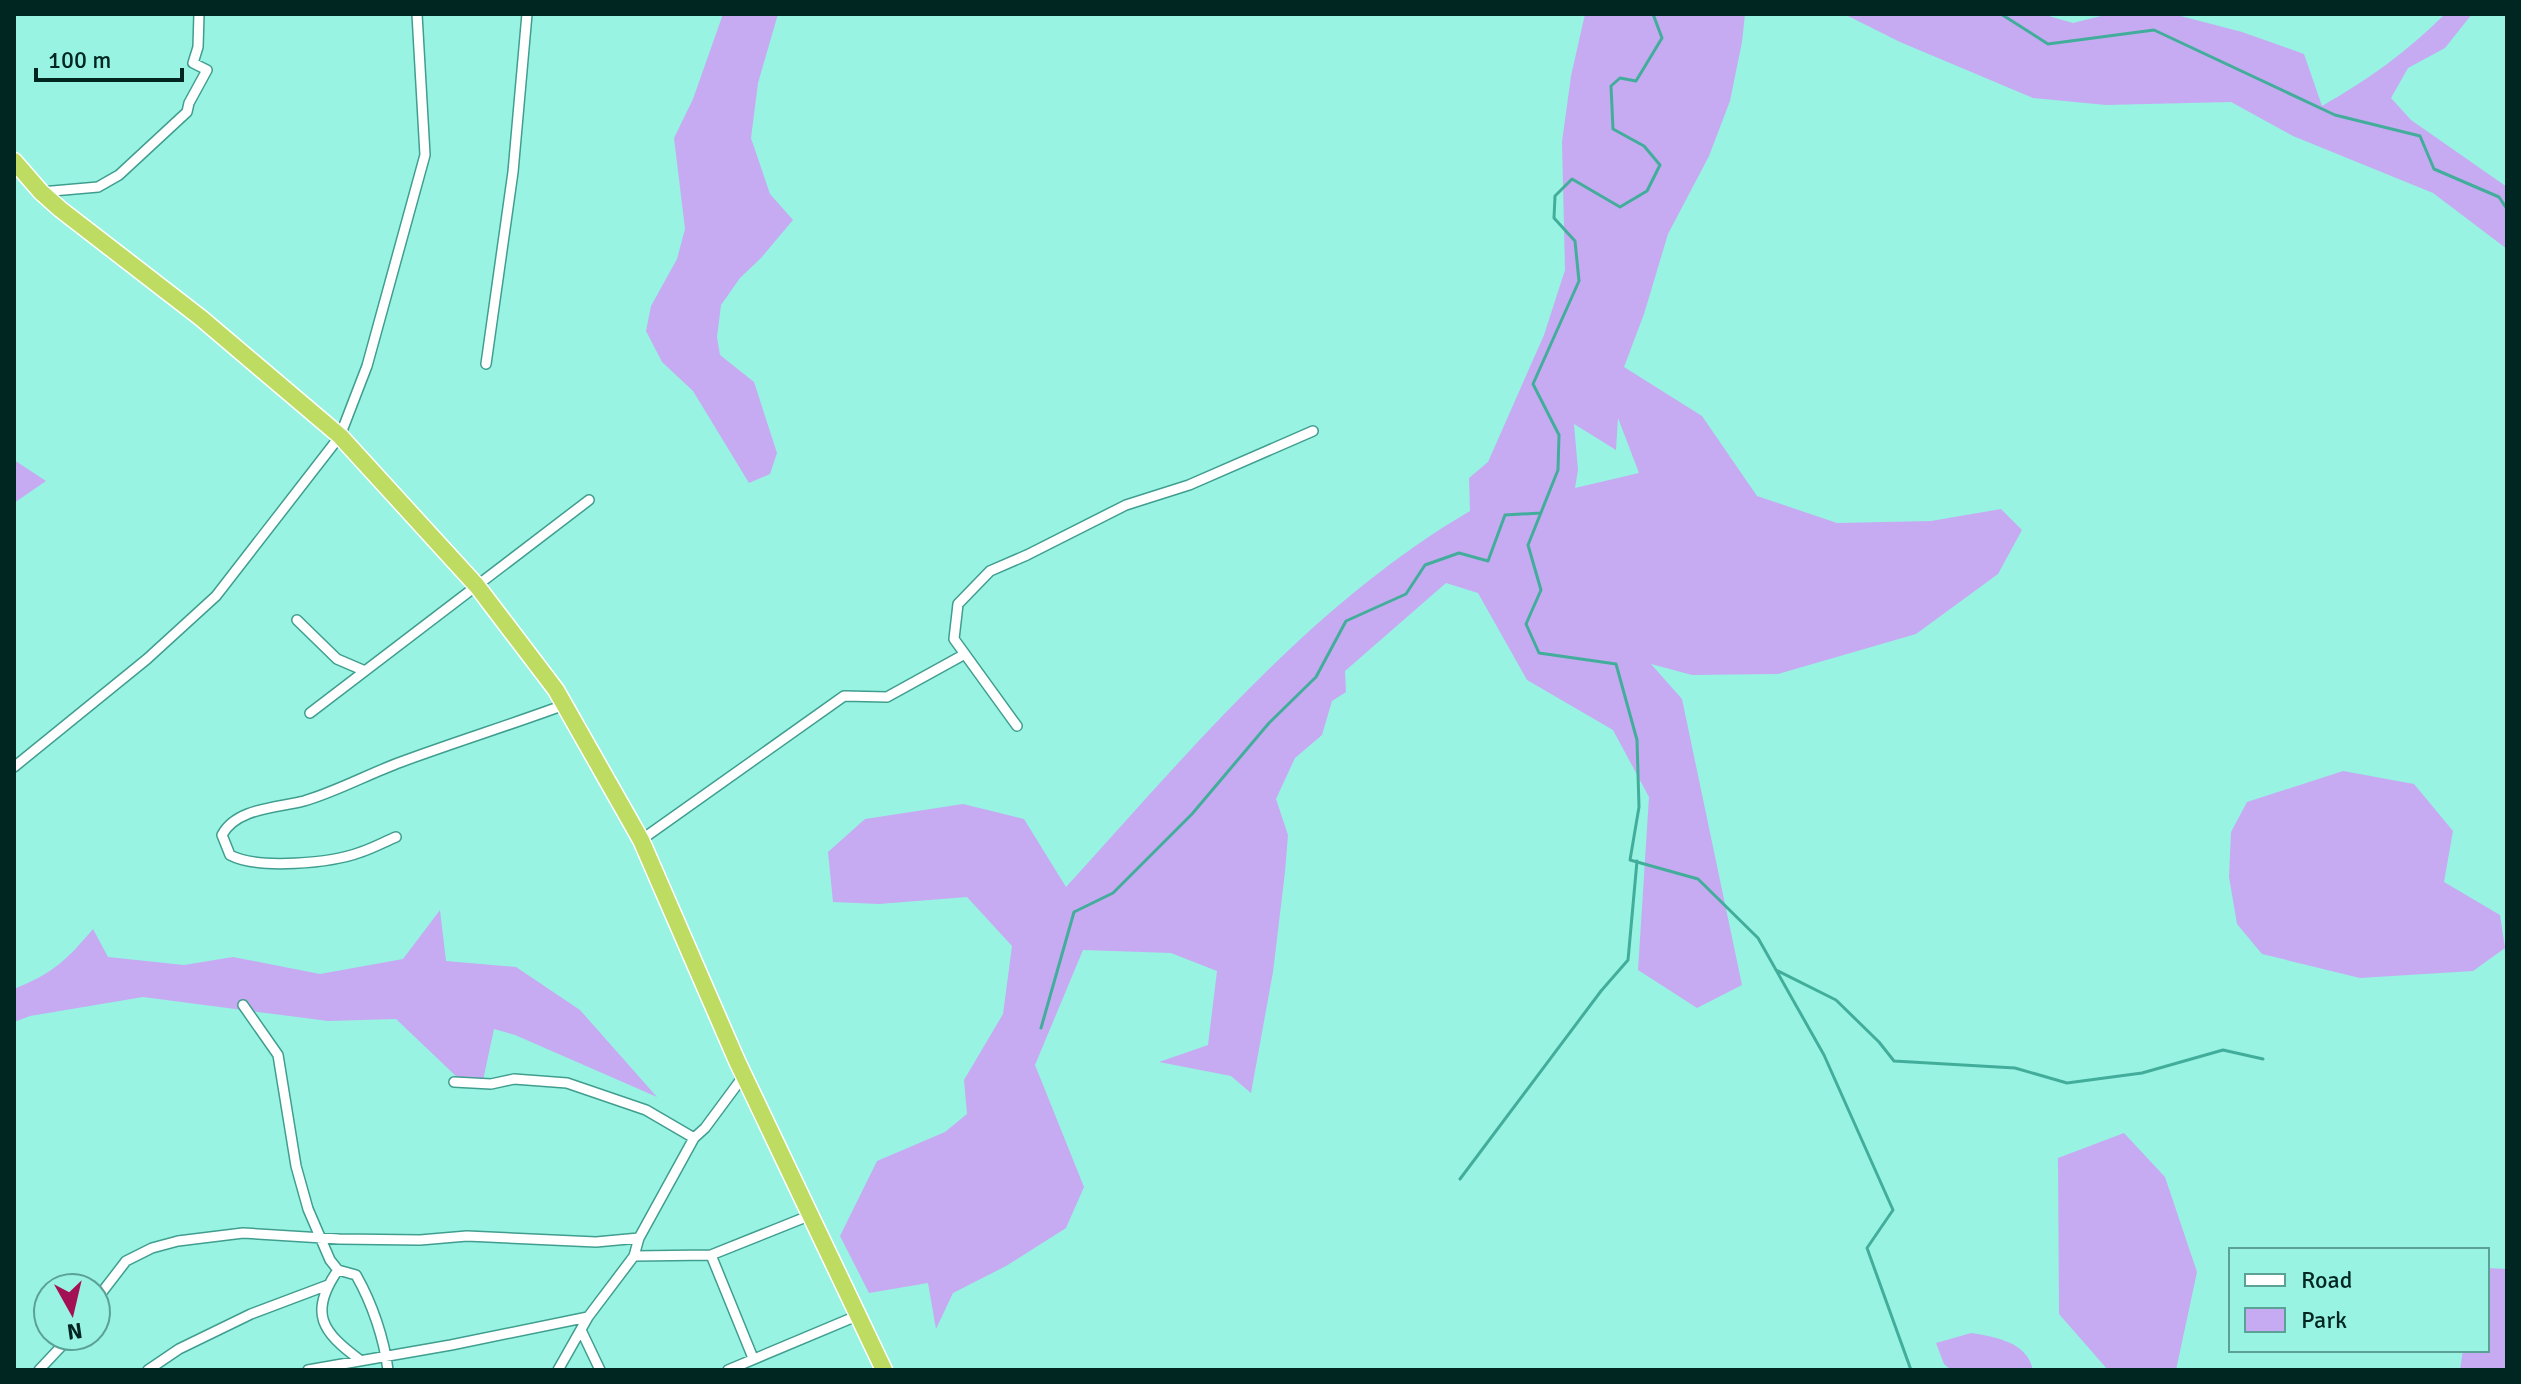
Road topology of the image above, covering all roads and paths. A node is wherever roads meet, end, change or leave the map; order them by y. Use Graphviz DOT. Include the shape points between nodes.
graph roads {
  1 [pos="199,14"];
  2 [pos="417,14"];
  3 [pos="527,14"];
  4 [pos="14,161"];
  5 [pos="41,192"];
  6 [pos="486,364"];
  7 [pos="1313,431"];
  8 [pos="340,436"];
  9 [pos="589,500"];
  10 [pos="477,586"];
  11 [pos="297,620"];
  12 [pos="965,654"];
  13 [pos="365,671"];
  14 [pos="564,705"];
  15 [pos="310,713"];
  16 [pos="1017,726"];
  17 [pos="14,767"];
  18 [pos="396,837"];
  19 [pos="641,840"];
  20 [pos="243,1005"];
  21 [pos="745,1074"];
  22 [pos="454,1082"];
  23 [pos="694,1138"];
  24 [pos="811,1214"];
  25 [pos="320,1236"];
  26 [pos="639,1238"];
  27 [pos="711,1255"];
  28 [pos="634,1256"];
  29 [pos="338,1270"];
  30 [pos="112,1279"];
  31 [pos="328,1285"];
  32 [pos="859,1315"];
  33 [pos="588,1317"];
  34 [pos="581,1330"];
  35 [pos="56,1352"];
  36 [pos="386,1357"];
  37 [pos="753,1358"];
  38 [pos="360,1360"];
  39 [pos="39,1370"];
  40 [pos="148,1370"];
  41 [pos="308,1370"];
  42 [pos="388,1370"];
  43 [pos="558,1370"];
  44 [pos="600,1370"];
  45 [pos="728,1370"];
  46 [pos="884,1370"];
  1 -- 5 [label="street" via="193,63 207,70 187,112 119,175 98,187"];
  2 -- 8 [label="street" via="425,155 367,366"];
  3 -- 6 [label="street" via="513,172"];
  4 -- 5 [label="highway"];
  5 -- 8 [label="highway"];
  7 -- 12 [label="street" via="1189,485 1126,505 990,571 958,604 954,639"];
  8 -- 10 [label="highway"];
  8 -- 17 [label="street" via="216,596"];
  9 -- 10 [label="street"];
  10 -- 13 [label="street"];
  10 -- 14 [label="highway"];
  11 -- 13 [label="street" via="337,659"];
  12 -- 16 [label="street"];
  12 -- 19 [label="street" via="887,697 844,696"];
  13 -- 15 [label="street"];
  14 -- 18 [label="street" via="399,762 344,787 243,815 222,835 230,855 250,863 335,859"];
  14 -- 19 [label="highway"];
  19 -- 21 [label="highway"];
  20 -- 25 [label="street" via="278,1055 296,1166"];
  21 -- 23 [label="street"];
  21 -- 24 [label="highway"];
  22 -- 23 [label="street" via="567,1083 646,1110"];
  23 -- 26 [label="street"];
  24 -- 27 [label="street"];
  24 -- 32 [label="highway"];
  25 -- 26 [label="street" via="596,1242"];
  25 -- 29 [label="street"];
  25 -- 30 [label="street" via="243,1233 178,1241 126,1261"];
  26 -- 28 [label="street"];
  27 -- 28 [label="street"];
  27 -- 37 [label="street"];
  28 -- 33 [label="street"];
  29 -- 31 [label="street"];
  29 -- 36 [label="street" via="356,1275"];
  31 -- 38 [label="street" via="322,1322 340,1346"];
  31 -- 40 [label="street" via="251,1314"];
  32 -- 37 [label="street"];
  32 -- 46 [label="highway"];
  33 -- 34 [label="street"];
  33 -- 36 [label="street"];
  34 -- 43 [label="street"];
  34 -- 44 [label="street"];
  35 -- 39 [label="street"];
  36 -- 38 [label="street"];
  36 -- 42 [label="street"];
  37 -- 45 [label="street"];
  38 -- 41 [label="street"];
}
